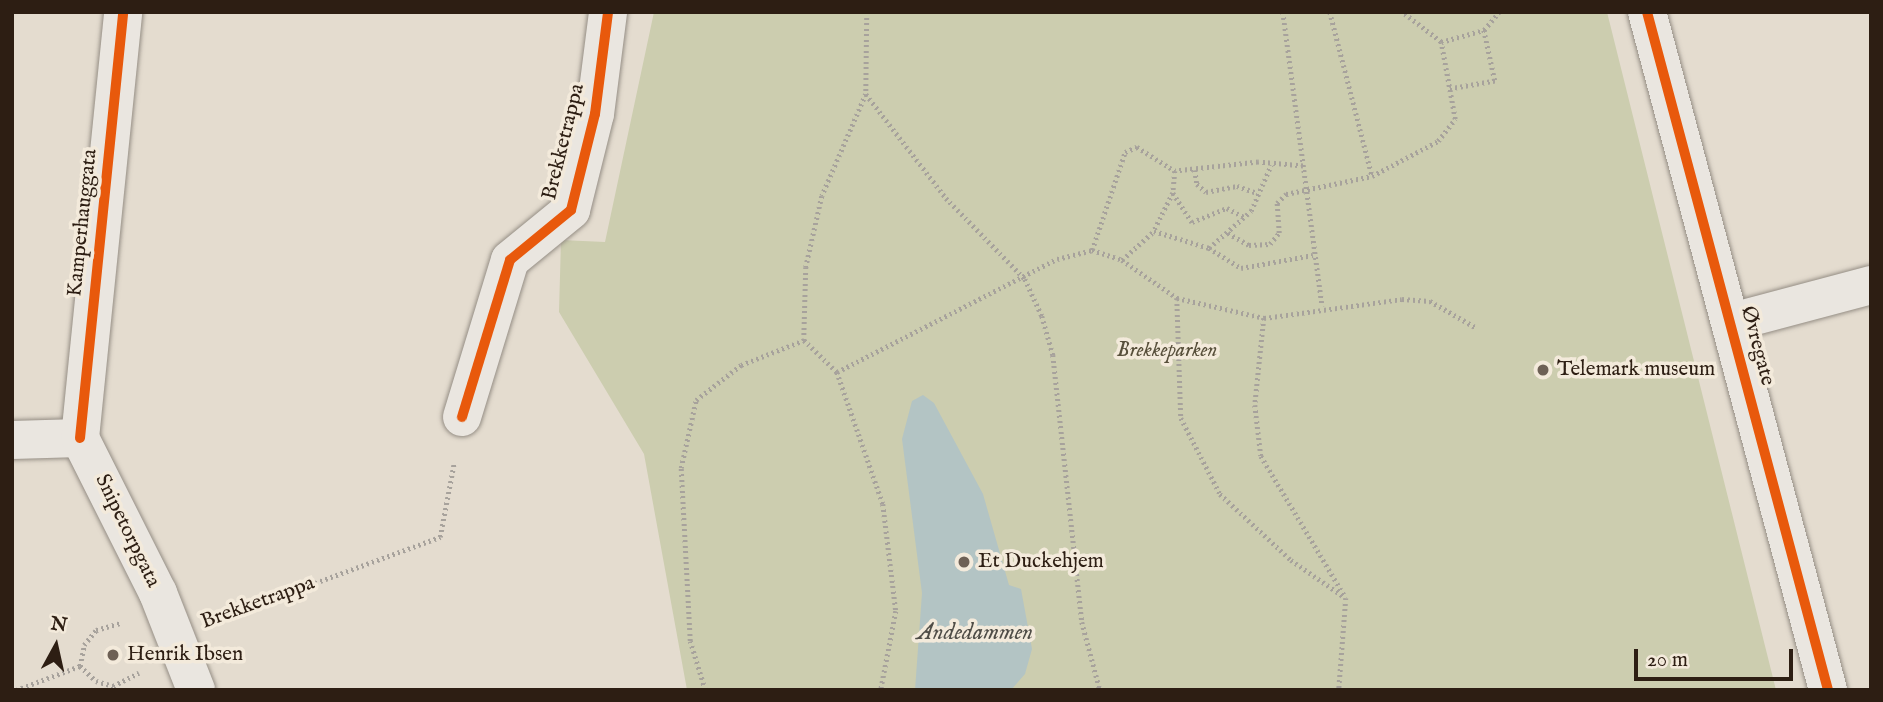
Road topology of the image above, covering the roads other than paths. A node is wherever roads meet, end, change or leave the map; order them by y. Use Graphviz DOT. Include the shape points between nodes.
graph roads {
  1 [pos="123,12"];
  2 [pos="608,12"];
  3 [pos="1647,12"];
  4 [pos="1871,285"];
  5 [pos="1732,323"];
  6 [pos="462,417"];
  7 [pos="80,438"];
  8 [pos="12,440"];
  9 [pos="196,690"];
  10 [pos="1828,690"];
  1 -- 7 [label="street, Kamperhauggata"];
  2 -- 6 [label="street, Brekketrappa" via="595,114 571,210 510,260"];
  3 -- 5 [label="street, Øvregate"];
  4 -- 5 [label="street"];
  5 -- 10 [label="street, Øvregate"];
  7 -- 8 [label="street"];
  7 -- 9 [label="street, Snipetorpgata"];
}
